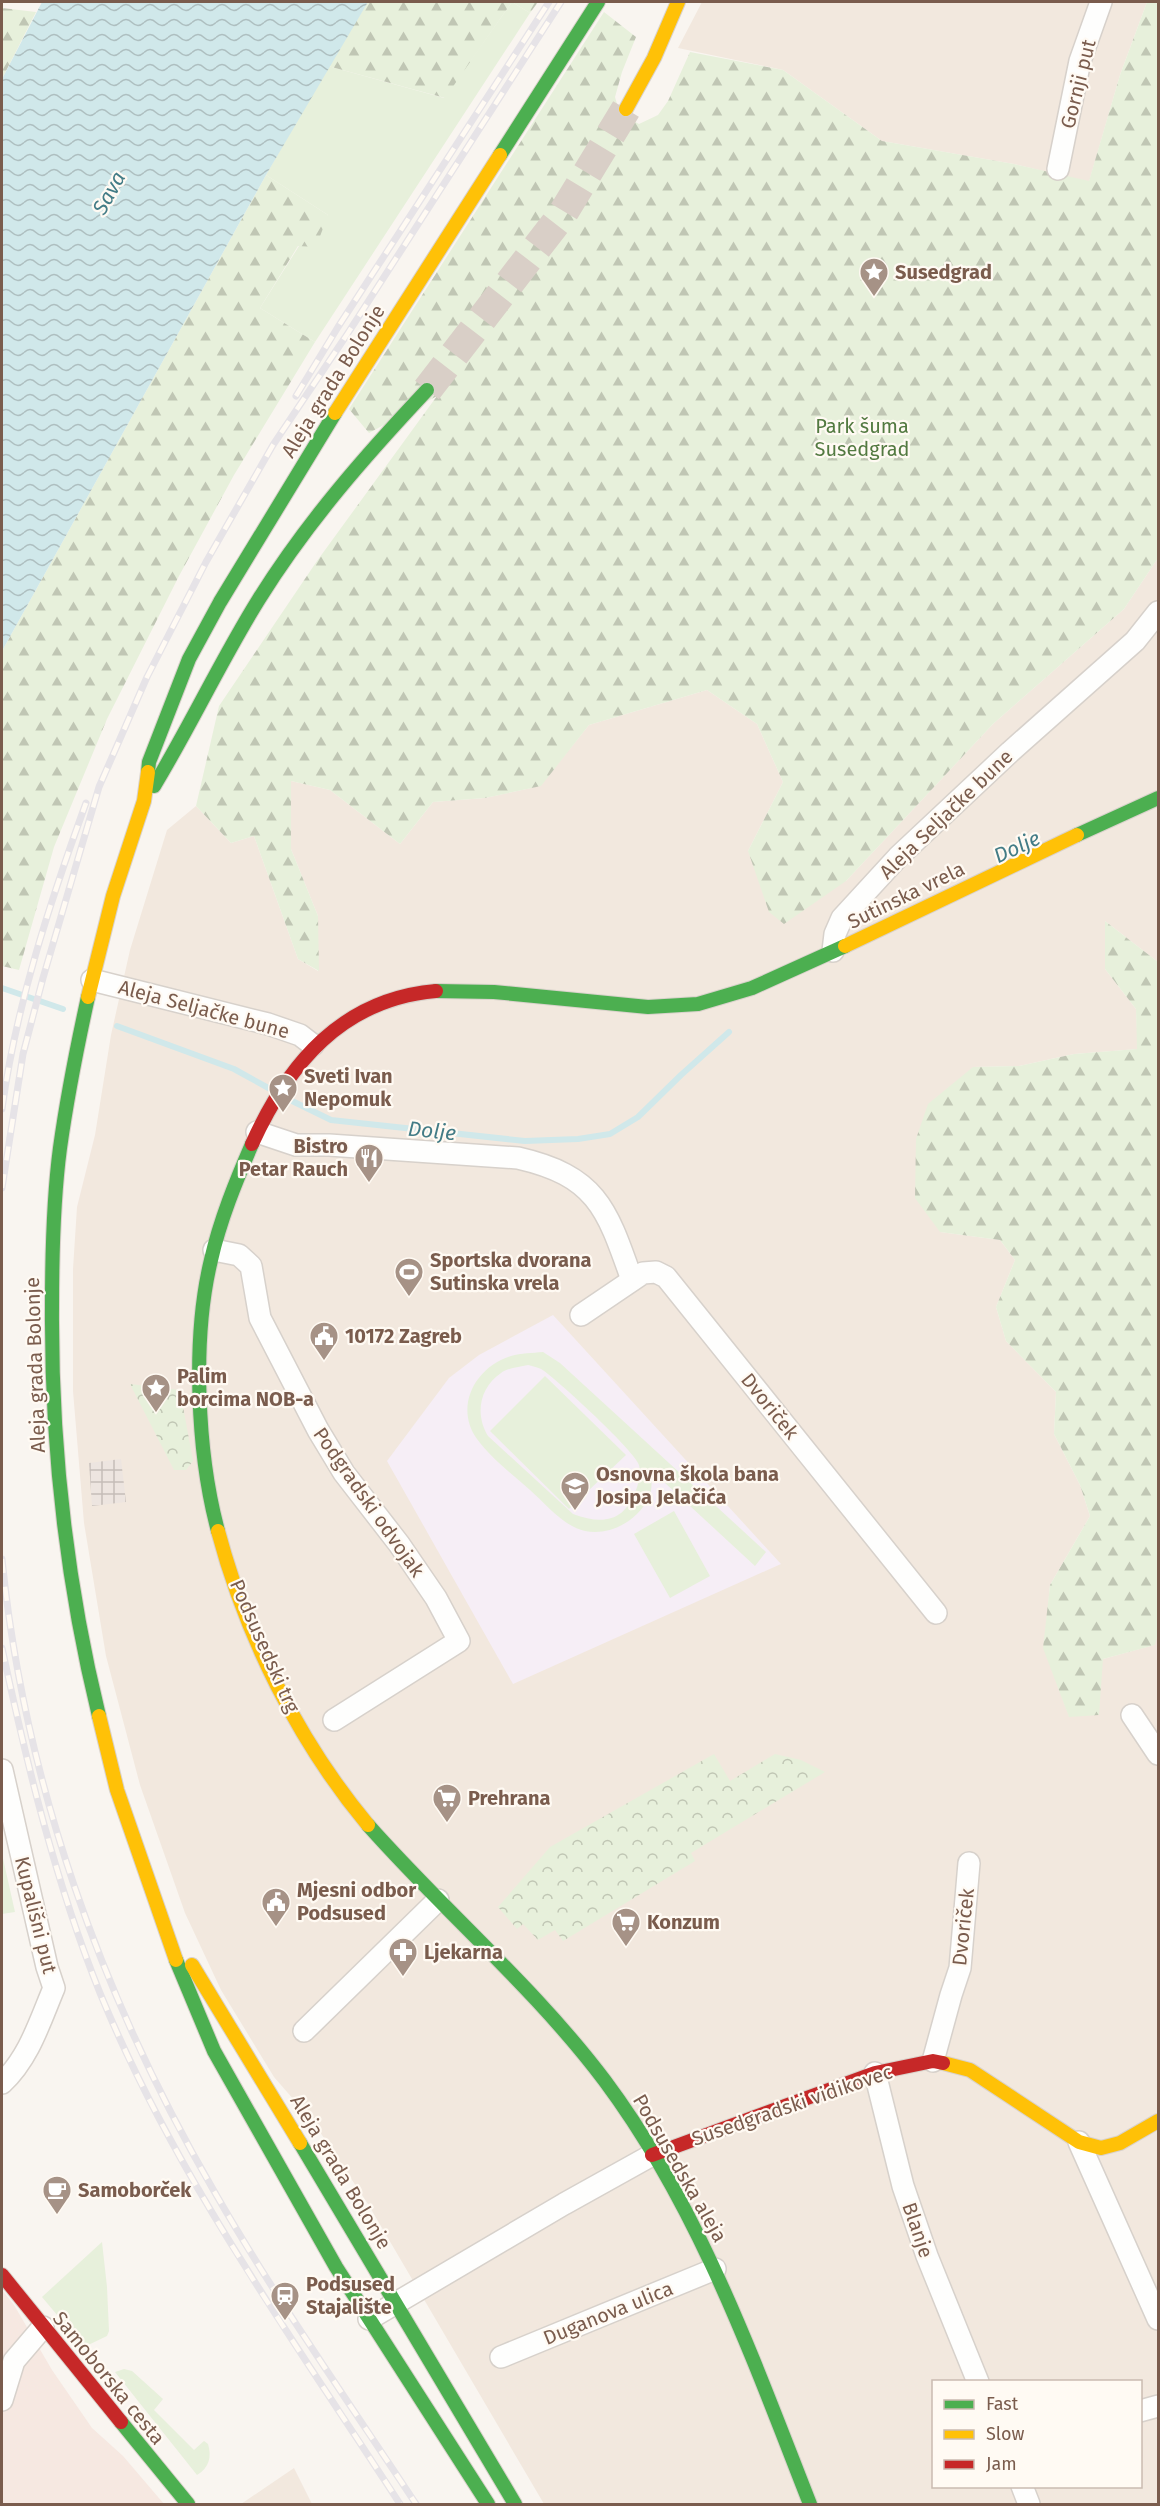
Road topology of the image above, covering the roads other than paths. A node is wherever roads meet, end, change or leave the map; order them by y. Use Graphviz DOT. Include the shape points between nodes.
graph roads {
  1 [pos="598,2"];
  2 [pos="678,2"];
  3 [pos="1101,2"];
  4 [pos="626,109"];
  5 [pos="1058,168"];
  6 [pos="427,390"];
  7 [pos="1158,612"];
  8 [pos="1158,798"];
  9 [pos="144,801"];
  10 [pos="833,951"];
  11 [pos="92,980"];
  12 [pos="314,1045"];
  13 [pos="257,1132"];
  14 [pos="214,1250"];
  15 [pos="632,1280"];
  16 [pos="582,1315"];
  17 [pos="936,1613"];
  18 [pos="1132,1715"];
  19 [pos="334,1720"];
  20 [pos="1158,1754"];
  21 [pos="2,1770"];
  22 [pos="969,1863"];
  23 [pos="438,1900"];
  24 [pos="166,1925"];
  25 [pos="304,2031"];
  26 [pos="933,2061"];
  27 [pos="875,2073"];
  28 [pos="2,2083"];
  29 [pos="1158,2121"];
  30 [pos="1079,2142"];
  31 [pos="652,2155"];
  32 [pos="715,2269"];
  33 [pos="2,2275"];
  34 [pos="396,2302"];
  35 [pos="369,2319"];
  36 [pos="1158,2319"];
  37 [pos="43,2327"];
  38 [pos="501,2357"];
  39 [pos="977,2380"];
  40 [pos="2,2400"];
  41 [pos="1158,2406"];
  42 [pos="1142,2410"];
  43 [pos="1022,2488"];
  44 [pos="188,2505"];
  45 [pos="488,2505"];
  46 [pos="515,2505"];
  47 [pos="810,2505"];
  48 [pos="1029,2505"];
  1 -- 9 [label="main road, Aleja grada Bolonje" via="324,430 220,602 189,659 161,727 149,762"];
  2 -- 4 [label="main road"];
  3 -- 5 [label="street, Gornji put" via="1080,61"];
  6 -- 9 [label="main road, Aleja grada Bolonje" via="363,459 274,576"];
  7 -- 10 [label="street, Aleja Seljačke bune" via="1135,641 898,857 842,918"];
  8 -- 10 [label="main road, Sutinska vrela"];
  9 -- 11 [label="main road, Aleja grada Bolonje"];
  10 -- 12 [label="main road, Aleja Seljačke bune" via="743,991 679,1007 453,990 417,993 361,1014"];
  11 -- 12 [label="street, Aleja Seljačke bune" via="268,1024 300,1035"];
  11 -- 24 [label="main road, Aleja grada Bolonje" via="60,1149 52,1246 51,1383 63,1527 81,1642 117,1790"];
  12 -- 13 [label="main road, Aleja Seljačke bune" via="293,1068"];
  13 -- 14 [label="main road, Podsusedski trg"];
  13 -- 15 [label="street" via="296,1145 506,1157 542,1164 571,1176 596,1198 612,1223"];
  14 -- 19 [label="street, Podgradski odvojak" via="239,1255 251,1266 261,1318 318,1430 344,1473 436,1598 459,1641"];
  14 -- 23 [label="main road, Podsusedski trg" via="207,1283 200,1402 206,1475 232,1577 260,1646 316,1754 376,1835"];
  15 -- 16 [label="street, Dvoriček"];
  15 -- 17 [label="street, Dvoriček" via="643,1273 656,1272 666,1277"];
  18 -- 20 [label="street"];
  21 -- 28 [label="street, Kupališni put" via="54,1988 18,2066"];
  22 -- 26 [label="street, Dvoriček" via="960,1968"];
  23 -- 25 [label="street"];
  23 -- 31 [label="main road, Podsusedska aleja" via="544,2010 595,2070 623,2106"];
  24 -- 34 [label="main road, Aleja grada Bolonje"];
  24 -- 35 [label="main road, Aleja grada Bolonje" via="185,1985 214,2051 281,2173"];
  26 -- 27 [label="main road, Susedgradski vidikovec"];
  26 -- 30 [label="main road, Susedgradski vidikovec" via="969,2070"];
  27 -- 31 [label="main road, Susedgradski vidikovec"];
  27 -- 39 [label="street, Blanje" via="903,2186"];
  29 -- 30 [label="main road, Susedgradski vidikovec" via="1120,2143 1101,2148"];
  30 -- 36 [label="street"];
  31 -- 32 [label="main road, Podsusedska aleja"];
  31 -- 34 [label="street, Susedgradski vidikovec"];
  32 -- 38 [label="street, Duganova ulica"];
  32 -- 47 [label="main road, Podsusedska aleja"];
  33 -- 37 [label="main road, Samoborska cesta"];
  34 -- 35 [label="street, Susedgradski vidikovec"];
  34 -- 46 [label="main road, Aleja grada Bolonje"];
  35 -- 45 [label="main road, Aleja grada Bolonje"];
  37 -- 40 [label="street" via="14,2361"];
  37 -- 44 [label="main road, Samoborska cesta"];
  41 -- 42 [label="street"];
  43 -- 48 [label="street"];
}
